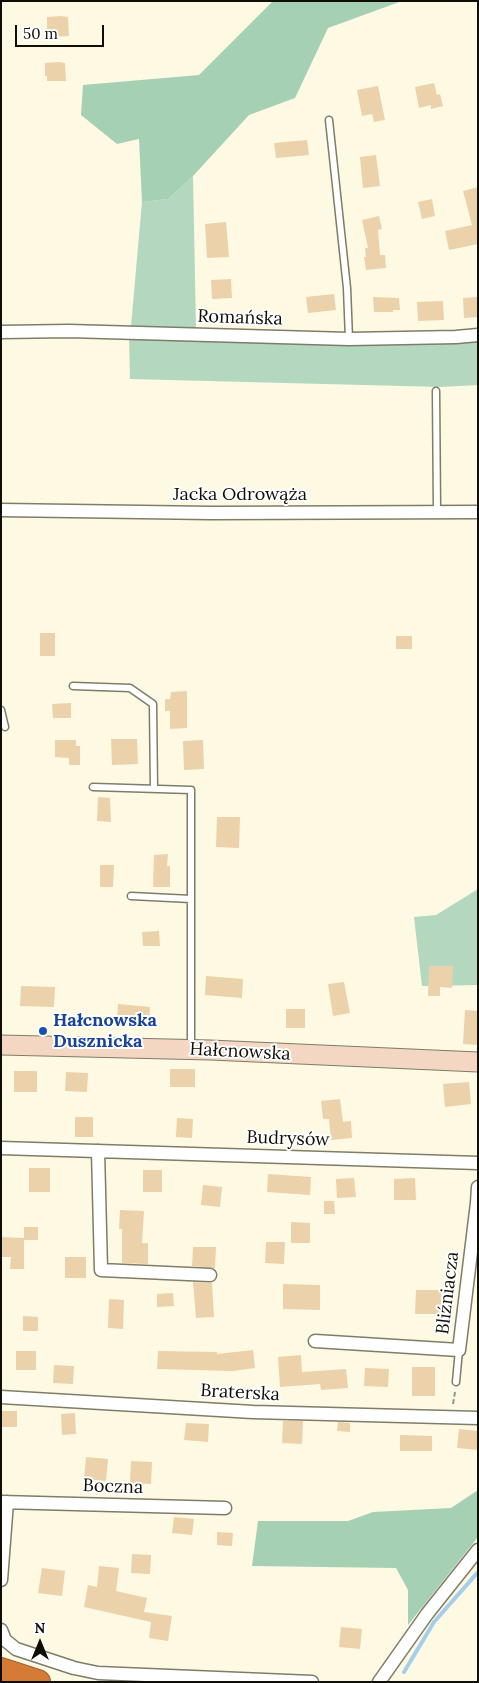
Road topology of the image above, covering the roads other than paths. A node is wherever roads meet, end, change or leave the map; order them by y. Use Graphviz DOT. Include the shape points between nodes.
graph roads {
  1 [pos="330,120"];
  2 [pos="1,332"];
  3 [pos="478,335"];
  4 [pos="349,339"];
  5 [pos="436,391"];
  6 [pos="1,510"];
  7 [pos="437,512"];
  8 [pos="478,512"];
  9 [pos="73,686"];
  10 [pos="1,710"];
  11 [pos="5,727"];
  12 [pos="93,787"];
  13 [pos="154,789"];
  14 [pos="131,896"];
  15 [pos="191,899"];
  16 [pos="1,1045"];
  17 [pos="190,1050"];
  18 [pos="478,1062"];
  19 [pos="1,1148"];
  20 [pos="98,1152"];
  21 [pos="478,1162"];
  22 [pos="478,1187"];
  23 [pos="210,1275"];
  24 [pos="315,1341"];
  25 [pos="459,1350"];
  26 [pos="456,1382"];
  27 [pos="1,1397"];
  28 [pos="478,1418"];
  29 [pos="4,1502"];
  30 [pos="225,1508"];
  31 [pos="478,1550"];
  32 [pos="1,1580"];
  33 [pos="1,1630"];
  34 [pos="1,1670"];
  35 [pos="38,1682"];
  36 [pos="312,1682"];
  37 [pos="379,1682"];
  1 -- 4 [label="lane"];
  2 -- 4 [label="street, Romańska"];
  3 -- 4 [label="street, Romańska"];
  5 -- 7 [label="lane"];
  6 -- 7 [label="street, Jacka Odrowąża"];
  7 -- 8 [label="street, Jacka Odrowąża"];
  9 -- 13 [label="lane" via="130,688 153,704"];
  10 -- 11 [label="lane"];
  12 -- 13 [label="lane"];
  13 -- 15 [label="lane" via="191,790"];
  14 -- 15 [label="lane"];
  15 -- 17 [label="lane"];
  16 -- 17 [label="street, Hałcnowska"];
  17 -- 18 [label="street, Hałcnowska"];
  19 -- 20 [label="street, Budrysów"];
  20 -- 21 [label="street, Budrysów"];
  20 -- 23 [label="street" via="101,1270"];
  22 -- 25 [label="street, Bliźniacza"];
  24 -- 25 [label="street, Bliźniacza"];
  25 -- 26 [label="lane"];
  27 -- 28 [label="street, Braterska" via="253,1412"];
  29 -- 30 [label="street, Boczna"];
  29 -- 32 [label="street"];
  31 -- 37 [label="street"];
  33 -- 36 [label="street" via="5,1640 16,1649 90,1671"];
  34 -- 35 [label="highway"];
}
